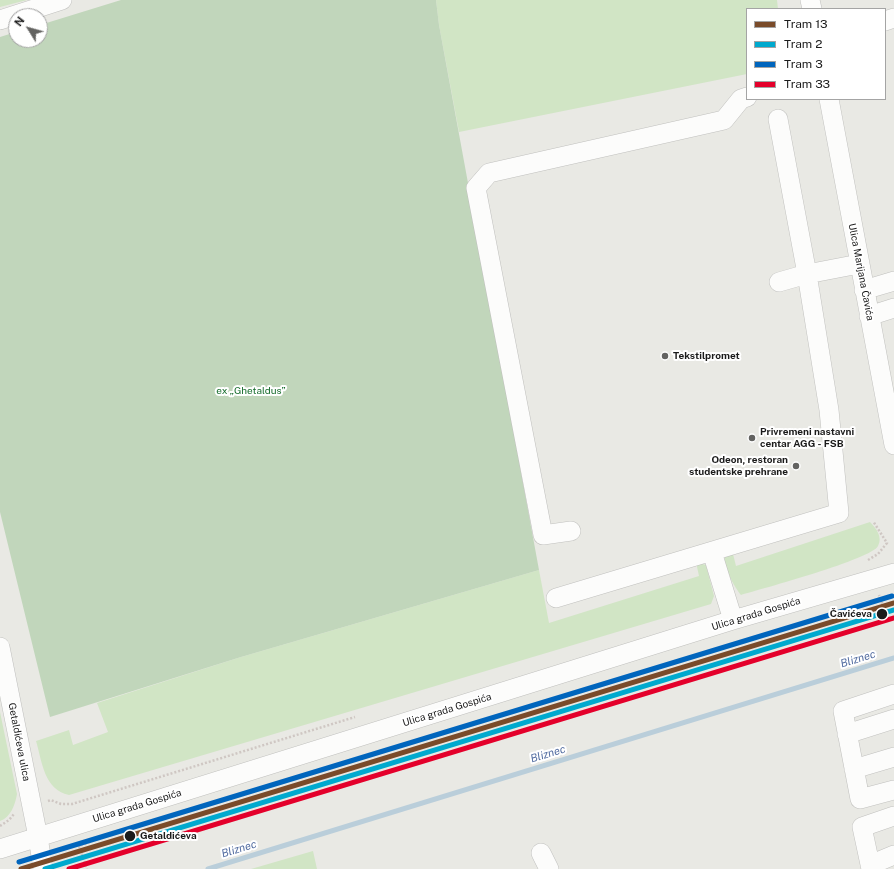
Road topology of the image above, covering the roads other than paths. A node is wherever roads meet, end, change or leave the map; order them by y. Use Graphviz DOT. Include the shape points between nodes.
graph roads {
  1 [pos="62,0"];
  2 [pos="0,20"];
  3 [pos="746,97"];
  4 [pos="829,100"];
  5 [pos="778,120"];
  6 [pos="859,264"];
  7 [pos="807,274"];
  8 [pos="894,281"];
  9 [pos="779,282"];
  10 [pos="864,290"];
  11 [pos="894,308"];
  12 [pos="869,316"];
  13 [pos="894,445"];
  14 [pos="571,531"];
  15 [pos="712,552"];
  16 [pos="894,573"];
  17 [pos="556,598"];
  18 [pos="733,620"];
  19 [pos="0,647"];
  20 [pos="894,694"];
  21 [pos="894,720"];
  22 [pos="847,734"];
  23 [pos="894,757"];
  24 [pos="854,769"];
  25 [pos="894,790"];
  26 [pos="894,816"];
  27 [pos="38,837"];
  28 [pos="0,849"];
  29 [pos="894,855"];
  30 [pos="871,867"];
  31 [pos="43,869"];
  1 -- 2 [label="street"];
  3 -- 14 [label="street" via="741,98 724,120 490,173 476,188 543,536"];
  4 -- 6 [label="street, Ulica Marijana Čavića"];
  5 -- 7 [label="street"];
  6 -- 7 [label="street"];
  6 -- 10 [label="street, Ulica Marijana Čavića"];
  7 -- 9 [label="street"];
  7 -- 15 [label="street" via="829,410 839,513"];
  8 -- 10 [label="street"];
  10 -- 12 [label="street, Ulica Marijana Čavića"];
  11 -- 12 [label="street"];
  12 -- 13 [label="street, Ulica Marijana Čavića"];
  15 -- 17 [label="street"];
  15 -- 18 [label="street"];
  16 -- 18 [label="street, Ulica grada Gospića"];
  18 -- 27 [label="street, Ulica grada Gospića"];
  19 -- 27 [label="street, Getaldićeva ulica"];
  20 -- 22 [label="street" via="843,711"];
  21 -- 22 [label="street"];
  22 -- 24 [label="street"];
  23 -- 24 [label="street"];
  24 -- 25 [label="street" via="860,799"];
  26 -- 30 [label="street" via="862,827"];
  27 -- 28 [label="street, Ulica grada Gospića"];
  27 -- 31 [label="street, Getaldićeva ulica"];
  29 -- 30 [label="street"];
}
